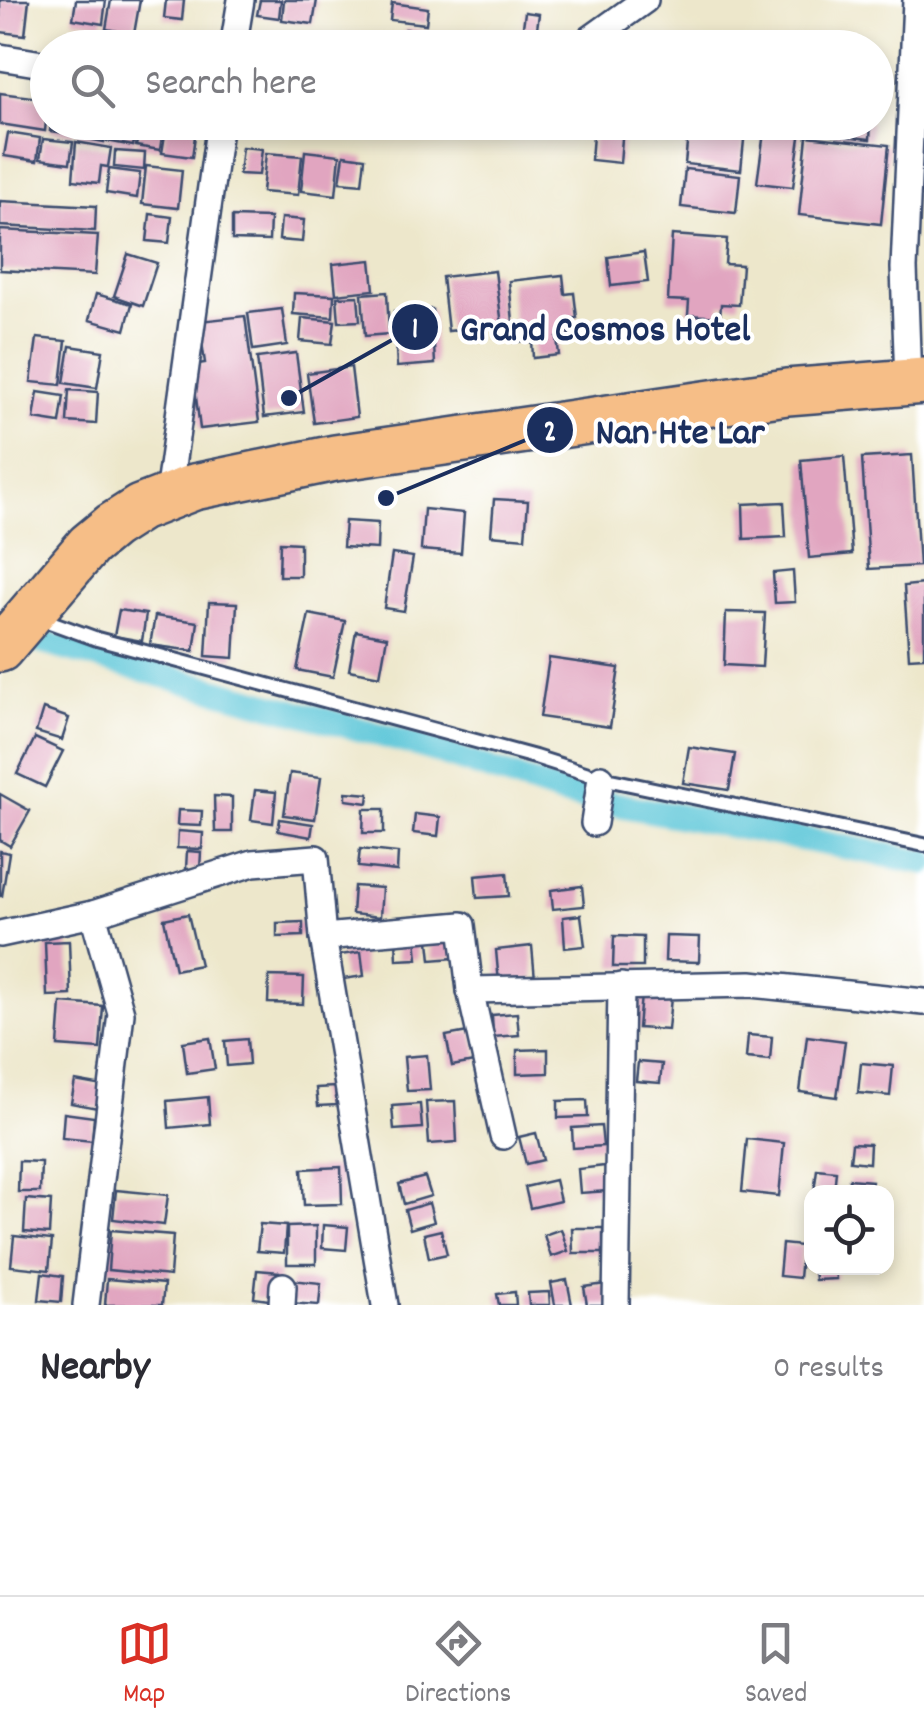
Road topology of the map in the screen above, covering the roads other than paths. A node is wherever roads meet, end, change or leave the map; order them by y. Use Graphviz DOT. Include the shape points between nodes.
graph roads {
  1 [pos="240,0"];
  2 [pos="645,0"];
  3 [pos="916,0"];
  4 [pos="236,30"];
  5 [pos="603,30"];
  6 [pos="0,57"];
  7 [pos="30,62"];
  8 [pos="217,140"];
  9 [pos="916,381"];
  10 [pos="168,494"];
  11 [pos="14,609"];
  12 [pos="0,650"];
  13 [pos="601,778"];
  14 [pos="594,824"];
  15 [pos="924,845"];
  16 [pos="93,914"];
  17 [pos="0,934"];
  18 [pos="323,937"];
  19 [pos="622,986"];
  20 [pos="470,990"];
  21 [pos="924,1002"];
  22 [pos="503,1136"];
  23 [pos="86,1305"];
  24 [pos="384,1305"];
  25 [pos="616,1305"];
  1 -- 4 [label="street"];
  2 -- 5 [label="street"];
  3 -- 9 [label="street" via="904,268"];
  6 -- 7 [label="street"];
  8 -- 10 [label="street"];
  9 -- 10 [label="highway" via="787,392 335,458"];
  10 -- 11 [label="highway" via="89,544"];
  11 -- 12 [label="highway"];
  11 -- 13 [label="lane" via="97,640"];
  13 -- 14 [label="street"];
  13 -- 15 [label="lane"];
  16 -- 17 [label="street"];
  16 -- 18 [label="street" via="254,864 316,858"];
  16 -- 23 [label="street" via="121,1013"];
  18 -- 20 [label="street" via="462,925"];
  18 -- 24 [label="street"];
  19 -- 20 [label="street"];
  19 -- 21 [label="street" via="750,984"];
  19 -- 25 [label="street"];
  20 -- 22 [label="street"];
}
